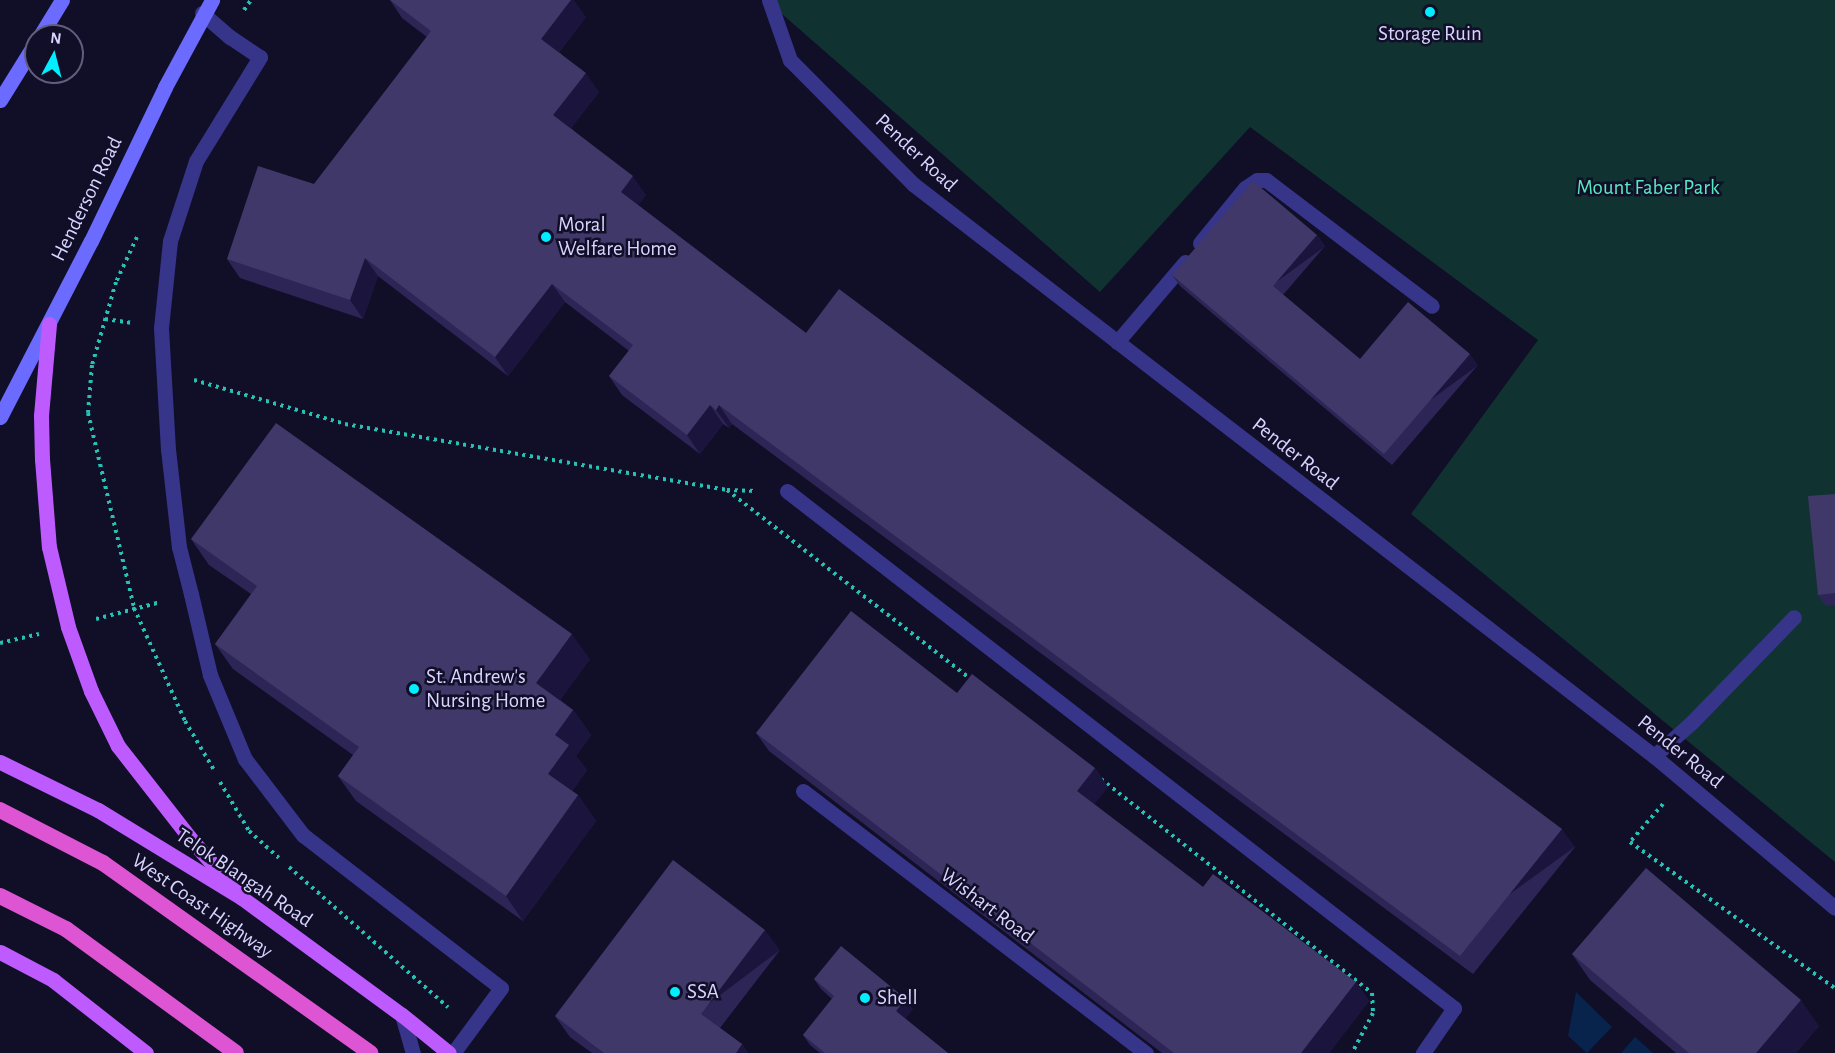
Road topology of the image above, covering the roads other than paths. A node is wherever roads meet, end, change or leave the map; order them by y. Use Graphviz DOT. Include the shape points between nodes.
graph roads {
  1 [pos="62,0"];
  2 [pos="212,0"];
  3 [pos="769,0"];
  4 [pos="202,13"];
  5 [pos="47,24"];
  6 [pos="24,61"];
  7 [pos="0,100"];
  8 [pos="1432,306"];
  9 [pos="49,324"];
  10 [pos="1118,342"];
  11 [pos="0,417"];
  12 [pos="787,491"];
  13 [pos="1794,617"];
  14 [pos="1654,756"];
  15 [pos="0,762"];
  16 [pos="803,791"];
  17 [pos="0,810"];
  18 [pos="0,896"];
  19 [pos="242,898"];
  20 [pos="1835,908"];
  21 [pos="0,952"];
  22 [pos="402,1015"];
  23 [pos="146,1053"];
  24 [pos="236,1053"];
  25 [pos="370,1053"];
  26 [pos="413,1053"];
  27 [pos="451,1053"];
  28 [pos="1146,1053"];
  29 [pos="1423,1053"];
  1 -- 5 [label="main road"];
  2 -- 4 [label="main road, Henderson Road"];
  3 -- 10 [label="street, Pender Road" via="790,60 913,184"];
  4 -- 9 [label="main road, Henderson Road"];
  4 -- 27 [label="street" via="260,57 196,160 170,241 161,328 179,547 210,675 245,759 303,835 501,988"];
  6 -- 7 [label="main road"];
  8 -- 10 [label="street" via="1266,180 1257,180 1245,189"];
  9 -- 11 [label="main road, Henderson Road"];
  9 -- 19 [label="main road" via="41,416 42,459 49,547 68,627 91,691 118,746"];
  10 -- 14 [label="street, Pender Road"];
  12 -- 29 [label="street" via="1454,1008"];
  13 -- 14 [label="street"];
  14 -- 20 [label="street, Pender Road"];
  15 -- 19 [label="main road, Telok Blangah Road" via="98,810"];
  16 -- 28 [label="street, Wishart Road"];
  17 -- 25 [label="highway, West Coast Highway" via="103,863"];
  18 -- 24 [label="highway" via="66,930"];
  19 -- 22 [label="main road, Telok Blangah Road"];
  21 -- 23 [label="main road" via="53,980"];
  22 -- 26 [label="street"];
  22 -- 27 [label="main road, Telok Blangah Road"];
}
